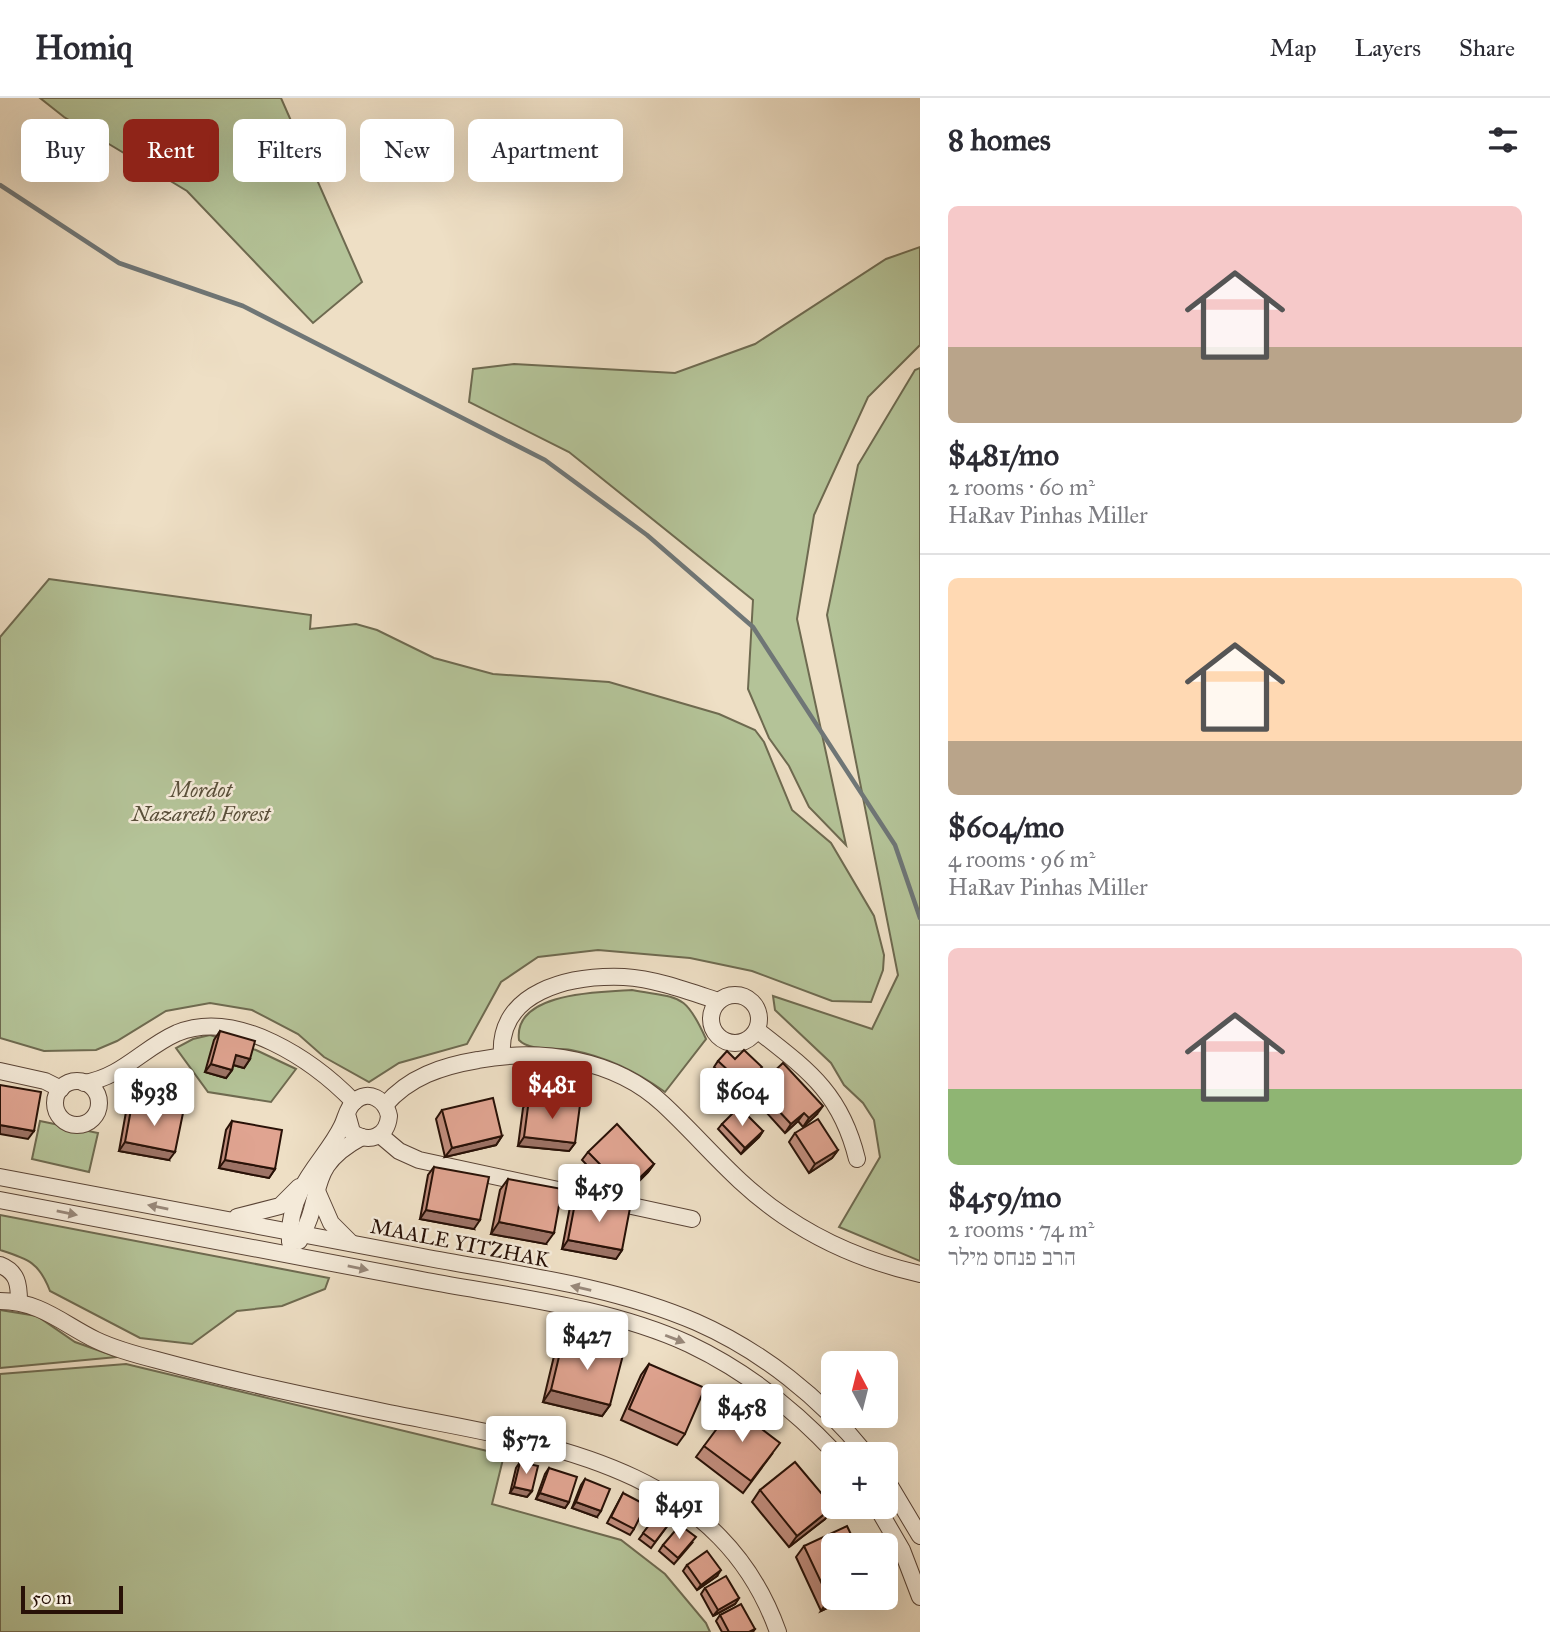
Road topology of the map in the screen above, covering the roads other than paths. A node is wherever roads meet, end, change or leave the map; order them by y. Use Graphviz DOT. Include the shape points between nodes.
graph roads {
  1 [pos="718,1001"];
  2 [pos="757,1030"];
  3 [pos="502,1056"];
  4 [pos="123,1070"];
  5 [pos="0,1072"];
  6 [pos="84,1083"];
  7 [pos="61,1089"];
  8 [pos="99,1105"];
  9 [pos="386,1105"];
  10 [pos="350,1108"];
  11 [pos="380,1135"];
  12 [pos="362,1137"];
  13 [pos="857,1159"];
  14 [pos="0,1177"];
  15 [pos="312,1181"];
  16 [pos="0,1200"];
  17 [pos="225,1219"];
  18 [pos="692,1219"];
  19 [pos="296,1233"];
  20 [pos="351,1243"];
  21 [pos="290,1255"];
  22 [pos="0,1265"];
  23 [pos="920,1274"];
  24 [pos="0,1301"];
  25 [pos="19,1302"];
  26 [pos="823,1442"];
  27 [pos="854,1442"];
  28 [pos="898,1499"];
  29 [pos="884,1519"];
  30 [pos="920,1536"];
  31 [pos="920,1597"];
  32 [pos="778,1632"];
  1 -- 2 [label="street" via="733,994 750,999 759,1014"];
  1 -- 2 [label="street" via="711,1023 720,1038 744,1042"];
  1 -- 3 [label="street" via="625,977 572,982 547,989 514,1009 500,1038"];
  2 -- 13 [label="street" via="830,1094 847,1124"];
  3 -- 9 [label="street" via="435,1071 402,1087"];
  3 -- 23 [label="street" via="584,1062 640,1086 723,1168 784,1216 859,1256"];
  4 -- 6 [label="street"];
  4 -- 8 [label="street"];
  4 -- 10 [label="street" via="179,1032 244,1031 300,1056 332,1079"];
  5 -- 7 [label="street"];
  6 -- 7 [label="street" via="69,1083"];
  6 -- 8 [label="street" via="95,1091"];
  7 -- 8 [label="street" via="55,1105 67,1122 87,1122"];
  9 -- 10 [label="street" via="371,1096"];
  9 -- 11 [label="street" via="388,1124"];
  10 -- 12 [label="street" via="348,1126"];
  10 -- 15 [label="street"];
  11 -- 12 [label="street"];
  11 -- 18 [label="street" via="419,1160"];
  12 -- 15 [label="street" via="332,1158"];
  17 -- 14 [label="street, MAALE YITZHAK, one-way"];
  15 -- 17 [label="street" via="280,1206"];
  15 -- 19 [label="street" via="294,1207"];
  15 -- 20 [label="street" via="323,1209"];
  16 -- 21 [label="street, MAALE YITZHAK, one-way"];
  17 -- 19 [label="street, MAALE YITZHAK"];
  19 -- 20 [label="street, MAALE YITZHAK"];
  19 -- 21 [label="street"];
  27 -- 20 [label="street, MAALE YITZHAK, one-way" via="797,1384 747,1349 695,1322 599,1292"];
  21 -- 26 [label="street, MAALE YITZHAK, one-way" via="534,1301 655,1331 710,1355 765,1388"];
  22 -- 25 [label="street" via="17,1279"];
  24 -- 25 [label="street"];
  25 -- 32 [label="street" via="56,1315 97,1340 154,1360 280,1391 563,1449 632,1475 690,1510 736,1556 767,1602"];
  28 -- 30 [label="street"];
  29 -- 31 [label="street"];
}
